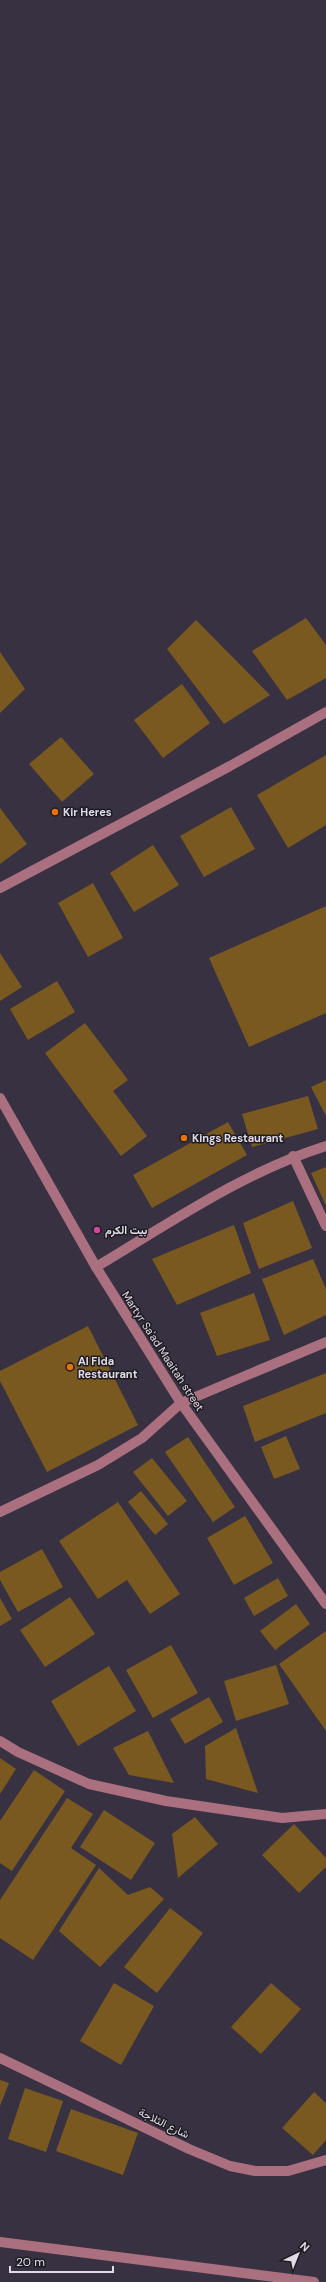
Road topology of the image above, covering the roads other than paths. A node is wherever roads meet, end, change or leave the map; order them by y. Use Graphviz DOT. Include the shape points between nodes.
graph roads {
  1 [pos="326,712"];
  2 [pos="0,888"];
  3 [pos="0,1098"];
  4 [pos="326,1146"];
  5 [pos="294,1156"];
  6 [pos="326,1226"];
  7 [pos="96,1267"];
  8 [pos="326,1342"];
  9 [pos="181,1403"];
  10 [pos="0,1512"];
  11 [pos="326,1604"];
  12 [pos="0,1742"];
  13 [pos="326,1814"];
  14 [pos="0,2058"];
  15 [pos="326,2160"];
  16 [pos="0,2242"];
  17 [pos="314,2282"];
  1 -- 2 [label="street"];
  3 -- 7 [label="street, Martyr Sa'ad Maaitah street"];
  4 -- 5 [label="street"];
  5 -- 6 [label="street"];
  5 -- 7 [label="street" via="255,1174"];
  7 -- 9 [label="street, Martyr Sa'ad Maaitah street"];
  8 -- 9 [label="street"];
  9 -- 10 [label="street" via="142,1438 98,1465"];
  9 -- 11 [label="street, Martyr Sa'ad Maaitah street"];
  12 -- 13 [label="street" via="89,1784 166,1801 282,1818"];
  14 -- 15 [label="street, شارع الثلاجة" via="189,2149 230,2166 255,2171 288,2171"];
  16 -- 17 [label="street"];
}
